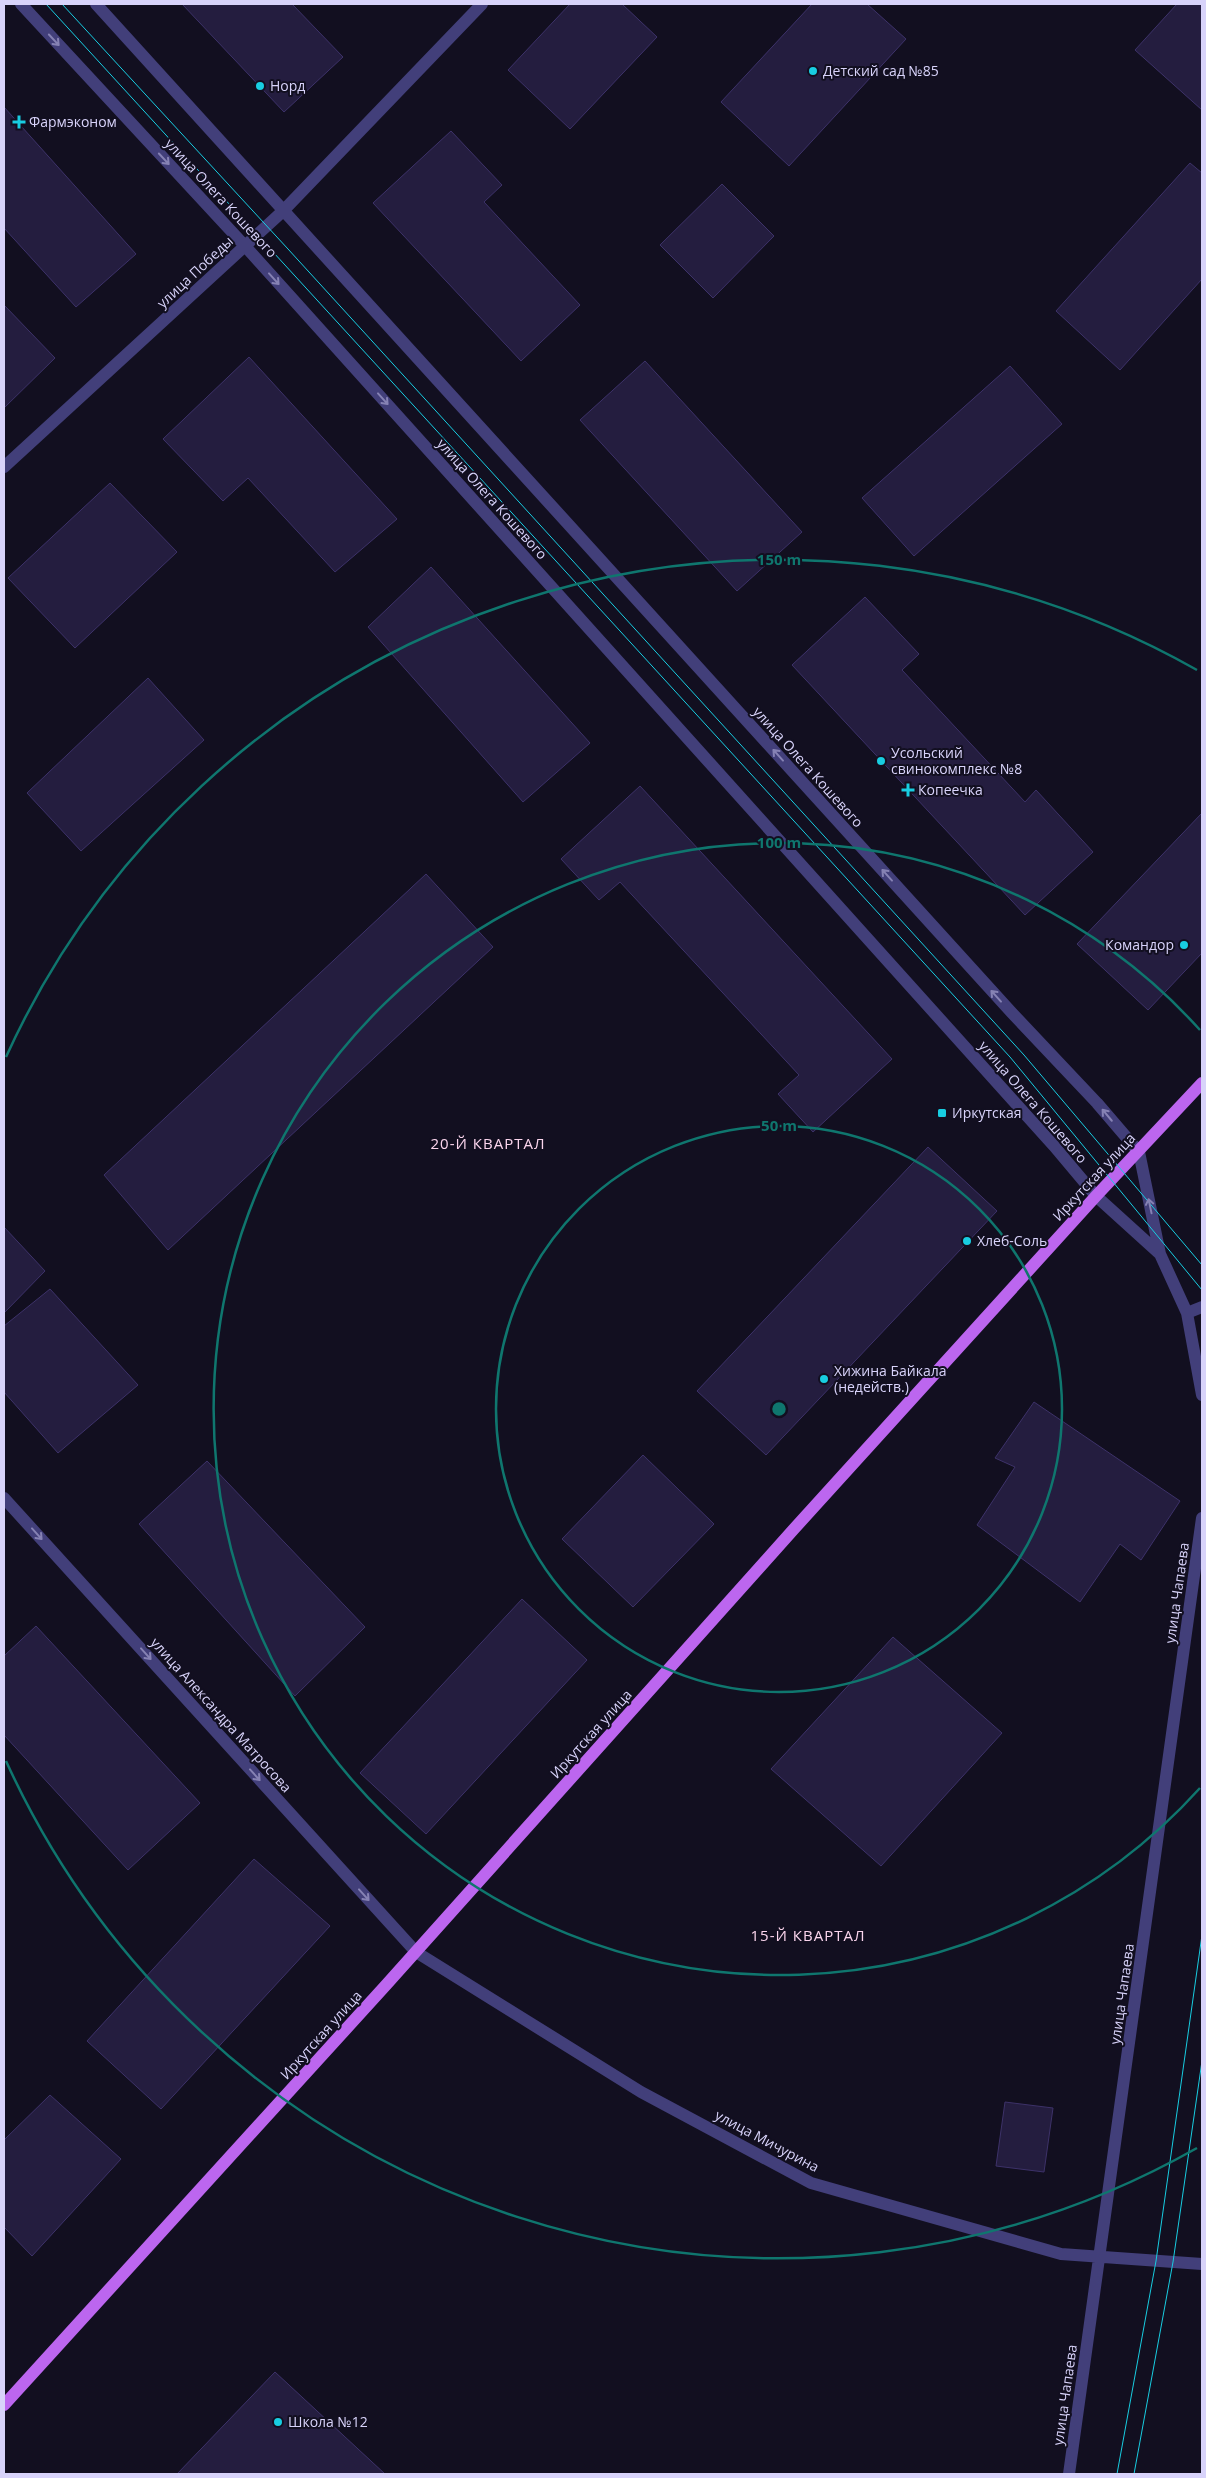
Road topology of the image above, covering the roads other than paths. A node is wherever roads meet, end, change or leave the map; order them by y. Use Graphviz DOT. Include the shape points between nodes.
graph roads {
  1 [pos="21,4"];
  2 [pos="96,4"];
  3 [pos="482,4"];
  4 [pos="283,211"];
  5 [pos="245,246"];
  6 [pos="4,467"];
  7 [pos="1202,1083"];
  8 [pos="1138,1152"];
  9 [pos="1096,1196"];
  10 [pos="1160,1254"];
  11 [pos="1202,1307"];
  12 [pos="1187,1313"];
  13 [pos="1202,1395"];
  14 [pos="4,1498"];
  15 [pos="1202,1518"];
  16 [pos="416,1952"];
  17 [pos="1101,2256"];
  18 [pos="1202,2264"];
  19 [pos="4,2406"];
  20 [pos="1069,2474"];
  1 -- 5 [label="street, улица Олега Кошевого, one-way"];
  2 -- 4 [label="street, улица Олега Кошевого"];
  3 -- 4 [label="street, улица Победы"];
  4 -- 5 [label="street, улица Победы"];
  8 -- 4 [label="street, улица Олега Кошевого, one-way" via="1097,1103 1005,1006"];
  5 -- 6 [label="street, улица Победы"];
  5 -- 9 [label="street, улица Олега Кошевого, one-way"];
  7 -- 8 [label="main road, Иркутская улица"];
  8 -- 9 [label="main road, Иркутская улица"];
  10 -- 8 [label="street, улица Олега Кошевого, one-way"];
  9 -- 10 [label="street, улица Олега Кошевого"];
  9 -- 16 [label="main road, Иркутская улица"];
  10 -- 12 [label="street"];
  11 -- 12 [label="street"];
  12 -- 13 [label="street"];
  14 -- 16 [label="street, улица Александра Матросова, one-way"];
  15 -- 17 [label="street, улица Чапаева"];
  16 -- 17 [label="street, улица Мичурина" via="641,2092 811,2183 1062,2254"];
  16 -- 19 [label="main road, Иркутская улица"];
  17 -- 18 [label="street, улица Мичурина"];
  17 -- 20 [label="street, улица Чапаева"];
}
